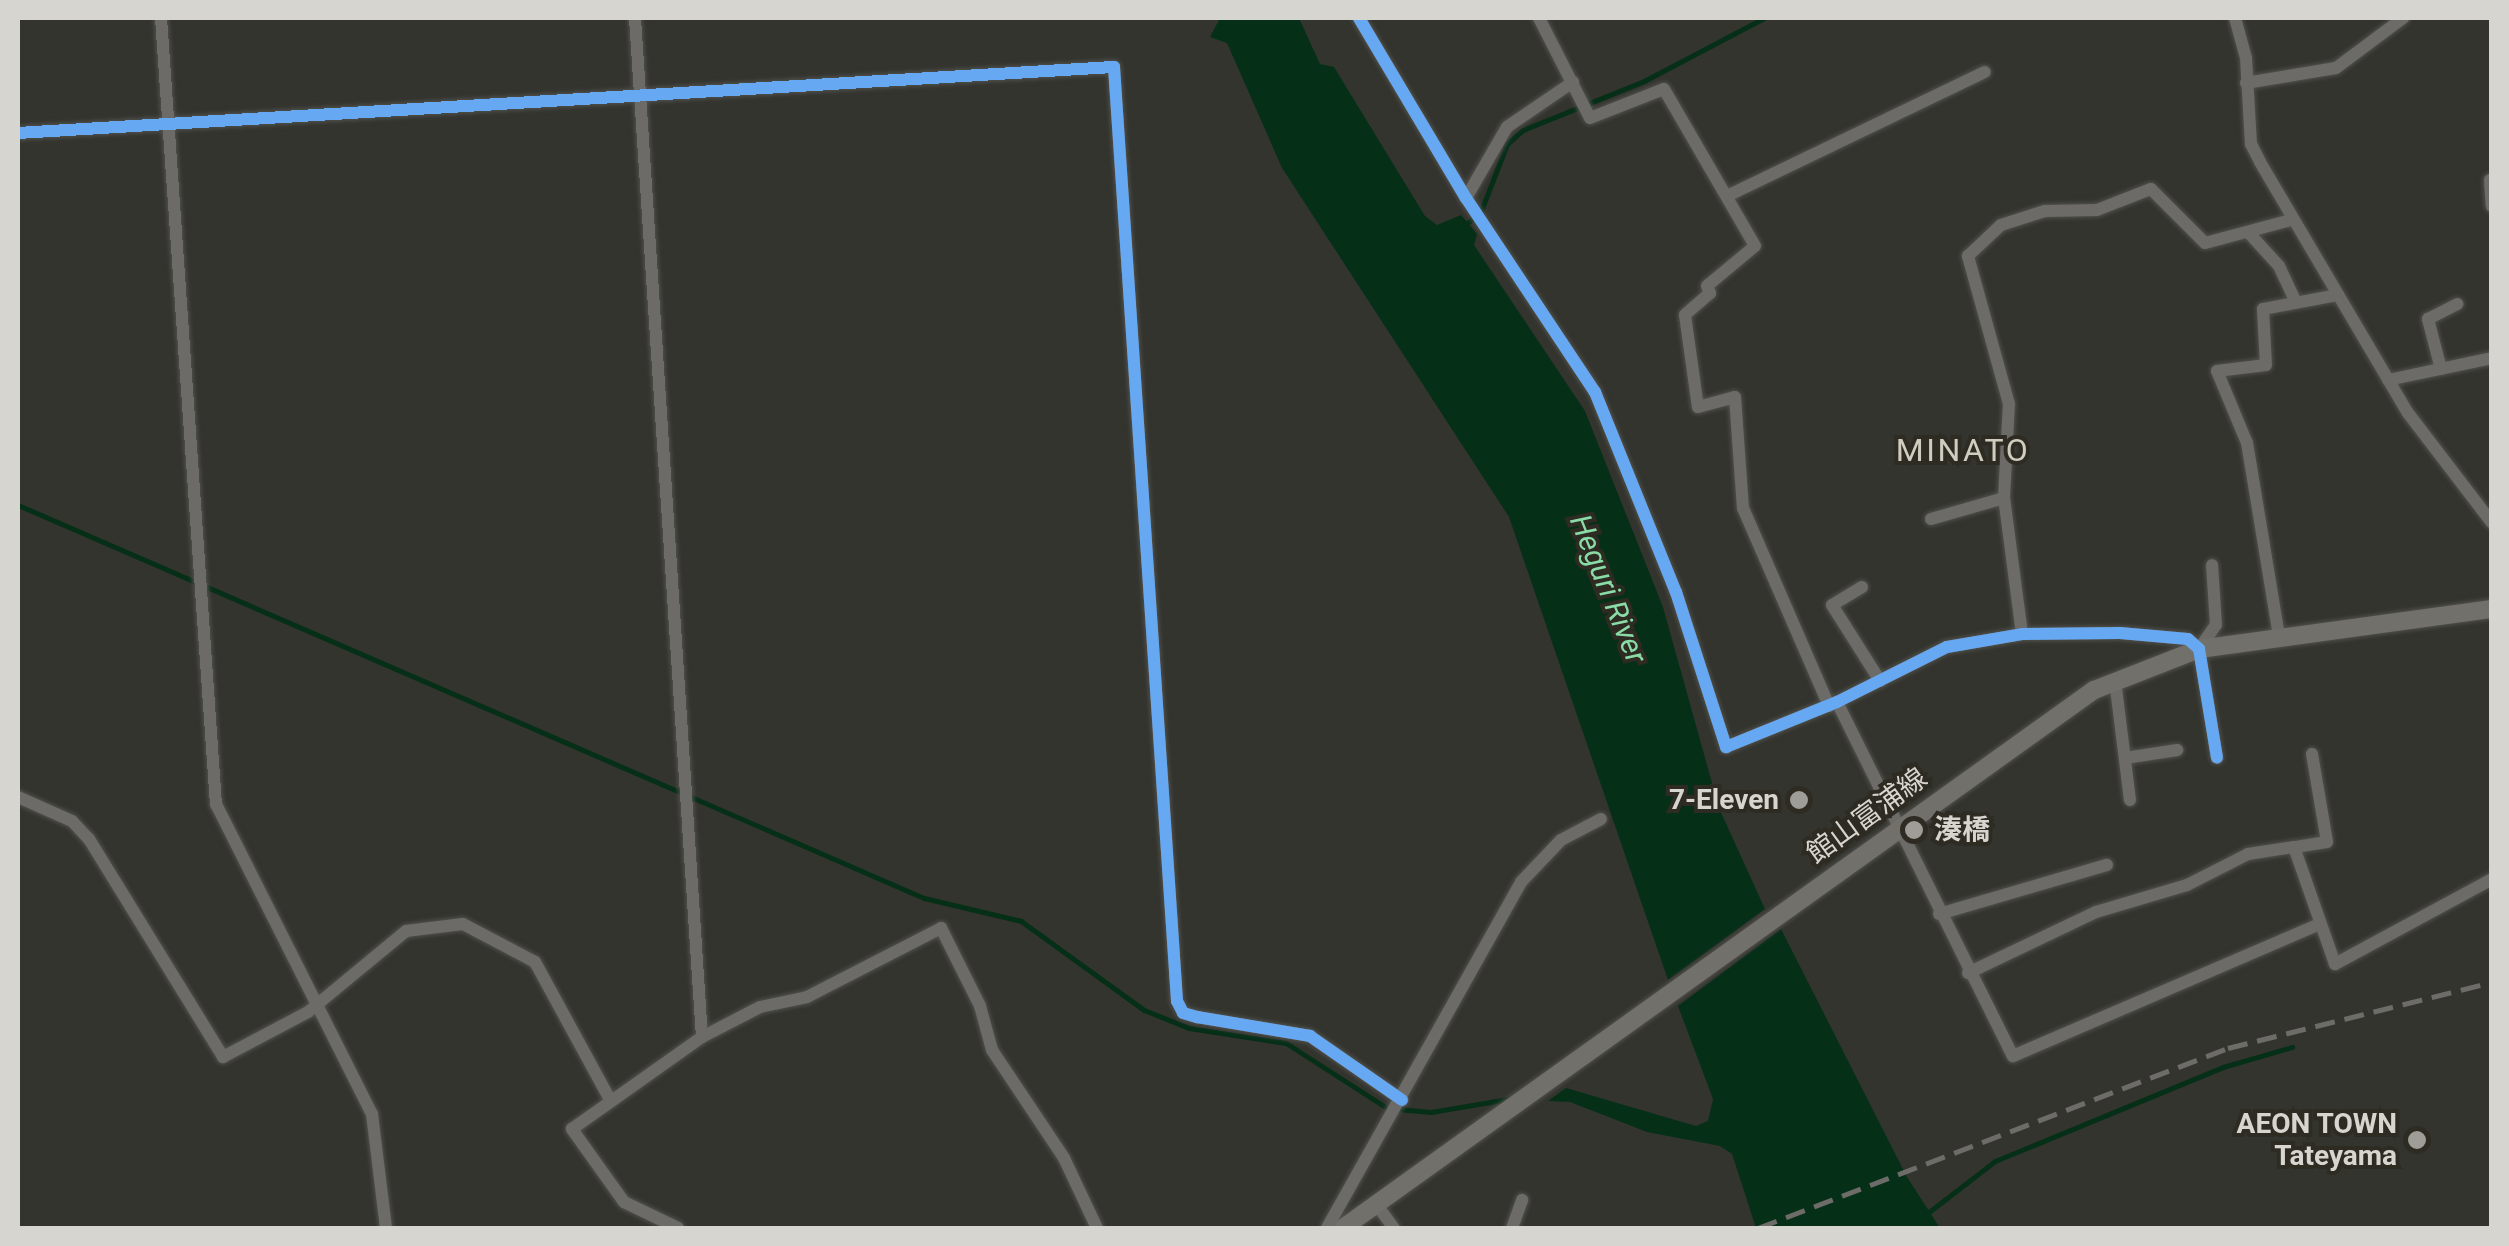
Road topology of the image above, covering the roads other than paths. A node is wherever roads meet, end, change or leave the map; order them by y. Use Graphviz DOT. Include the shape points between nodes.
graph roads {
  1 [pos="161,18"];
  2 [pos="635,18"];
  3 [pos="1358,18"];
  4 [pos="1538,18"];
  5 [pos="2234,18"];
  6 [pos="2403,18"];
  7 [pos="1986,72"];
  8 [pos="1574,82"];
  9 [pos="2246,83"];
  10 [pos="639,97"];
  11 [pos="168,123"];
  12 [pos="18,134"];
  13 [pos="2490,180"];
  14 [pos="1727,196"];
  15 [pos="1469,202"];
  16 [pos="2492,206"];
  17 [pos="2291,220"];
  18 [pos="2248,232"];
  19 [pos="2338,295"];
  20 [pos="2296,302"];
  21 [pos="2457,304"];
  22 [pos="2492,358"];
  23 [pos="2440,369"];
  24 [pos="2388,380"];
  25 [pos="2004,498"];
  26 [pos="1931,519"];
  27 [pos="2492,523"];
  28 [pos="2212,564"];
  29 [pos="1862,587"];
  30 [pos="2492,610"];
  31 [pos="2022,634"];
  32 [pos="2279,636"];
  33 [pos="2199,649"];
  34 [pos="2115,680"];
  35 [pos="1880,681"];
  36 [pos="1833,704"];
  37 [pos="2177,750"];
  38 [pos="2312,754"];
  39 [pos="2124,758"];
  40 [pos="2217,758"];
  41 [pos="18,797"];
  42 [pos="2130,800"];
  43 [pos="1601,819"];
  44 [pos="1897,828"];
  45 [pos="2294,847"];
  46 [pos="2106,865"];
  47 [pos="2492,879"];
  48 [pos="1939,914"];
  49 [pos="2320,924"];
  50 [pos="1968,973"];
  51 [pos="315,1004"];
  52 [pos="702,1037"];
  53 [pos="608,1098"];
  54 [pos="1400,1103"];
  55 [pos="1522,1200"];
  56 [pos="1377,1206"];
  57 [pos="386,1228"];
  58 [pos="678,1228"];
  59 [pos="1097,1228"];
  60 [pos="1327,1228"];
  61 [pos="1343,1228"];
  62 [pos="1394,1228"];
  63 [pos="1512,1228"];
  1 -- 11 [label="street"];
  2 -- 10 [label="street"];
  3 -- 15 [label="street"];
  4 -- 8 [label="street"];
  5 -- 9 [label="street"];
  6 -- 9 [label="street" via="2336,68"];
  7 -- 14 [label="street"];
  8 -- 14 [label="street" via="1590,118 1664,89"];
  8 -- 15 [label="street" via="1507,127"];
  9 -- 17 [label="street" via="2252,144"];
  10 -- 11 [label="street"];
  10 -- 52 [label="street" via="680,784"];
  10 -- 54 [label="street" via="1114,67 1178,1001 1183,1013 1310,1036"];
  11 -- 12 [label="street"];
  11 -- 51 [label="street" via="216,804"];
  13 -- 16 [label="street"];
  14 -- 36 [label="street" via="1755,246 1707,286 1710,293 1686,316 1698,407 1735,398 1743,508"];
  15 -- 36 [label="street" via="1595,392 1676,592 1726,747"];
  17 -- 18 [label="street"];
  17 -- 19 [label="street"];
  18 -- 20 [label="street" via="2278,266"];
  18 -- 25 [label="street" via="2205,242 2151,189 2097,210 2022,218 1982,240 1968,256 2010,404"];
  19 -- 20 [label="street"];
  19 -- 24 [label="street"];
  20 -- 32 [label="street" via="2263,310 2266,364 2217,371 2247,443"];
  21 -- 23 [label="street" via="2428,318"];
  22 -- 23 [label="street"];
  23 -- 24 [label="street"];
  24 -- 27 [label="street"];
  25 -- 26 [label="street"];
  25 -- 31 [label="street"];
  28 -- 33 [label="street" via="2216,625"];
  29 -- 35 [label="street" via="1832,604"];
  30 -- 32 [label="main road, 館山富浦線"];
  31 -- 33 [label="street" via="2120,633 2188,639"];
  31 -- 35 [label="street" via="1946,647"];
  32 -- 33 [label="main road, 館山富浦線"];
  33 -- 34 [label="main road, 館山富浦線"];
  33 -- 40 [label="street"];
  34 -- 39 [label="street"];
  34 -- 44 [label="main road, 館山富浦線" via="2066,707"];
  35 -- 36 [label="street"];
  36 -- 44 [label="street"];
  37 -- 39 [label="street"];
  38 -- 45 [label="street" via="2327,842"];
  39 -- 42 [label="street"];
  41 -- 51 [label="street" via="72,820 88,839 224,1057"];
  43 -- 54 [label="street" via="1550,848 1521,882"];
  44 -- 48 [label="street"];
  44 -- 56 [label="main road, 館山富浦線"];
  45 -- 49 [label="street"];
  45 -- 50 [label="street" via="2248,854 2187,885 2096,912"];
  46 -- 48 [label="street"];
  47 -- 49 [label="street" via="2334,964"];
  48 -- 50 [label="street"];
  49 -- 50 [label="street" via="2013,1056"];
  51 -- 53 [label="street" via="406,931 463,924 535,962"];
  51 -- 57 [label="street" via="372,1114"];
  52 -- 53 [label="street"];
  52 -- 59 [label="street" via="760,1007 806,998 941,928 980,1006 992,1050 1064,1158"];
  53 -- 58 [label="street" via="572,1128 574,1136 624,1202"];
  54 -- 60 [label="street"];
  55 -- 63 [label="street"];
  56 -- 61 [label="main road, 館山富浦線"];
  56 -- 62 [label="street"];
}
